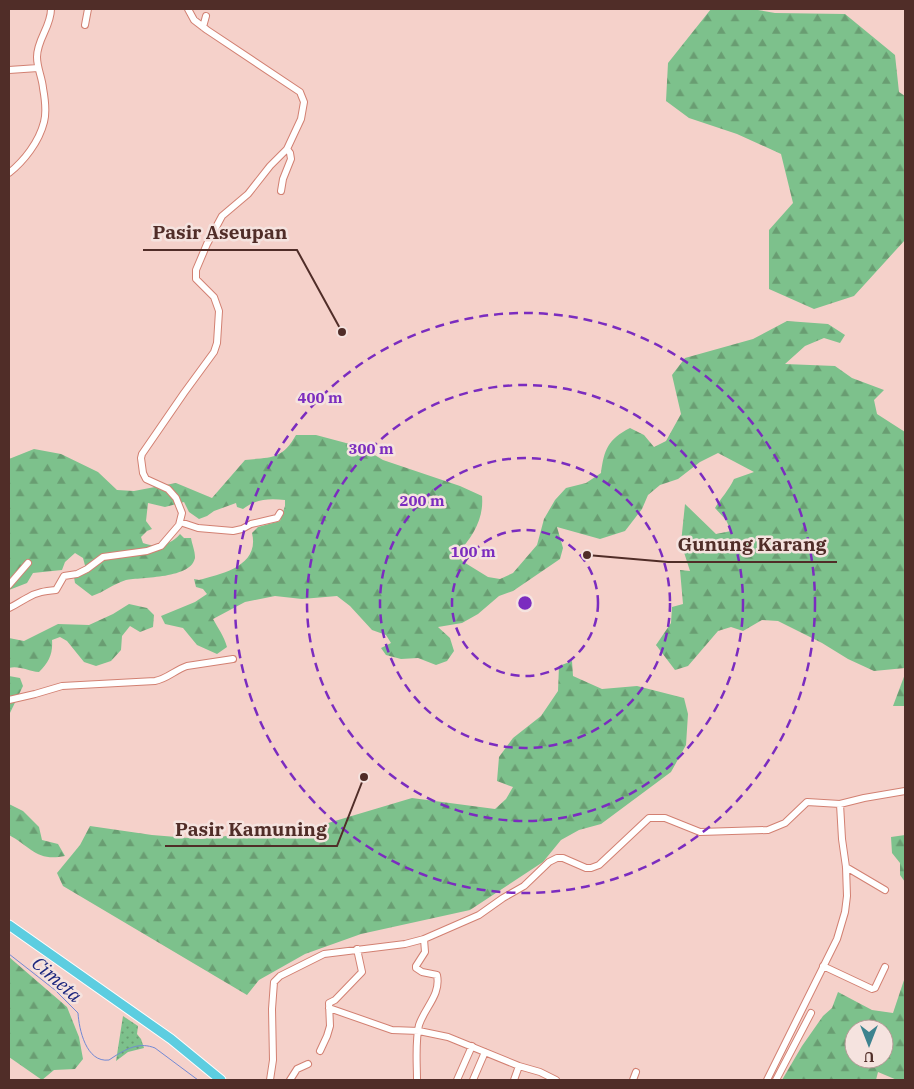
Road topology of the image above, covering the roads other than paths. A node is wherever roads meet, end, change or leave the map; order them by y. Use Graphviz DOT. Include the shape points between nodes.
graph roads {
  1 [pos="51,9"];
  2 [pos="88,9"];
  3 [pos="188,9"];
  4 [pos="206,16"];
  5 [pos="85,25"];
  6 [pos="203,27"];
  7 [pos="38,68"];
  8 [pos="9,70"];
  9 [pos="287,149"];
  10 [pos="9,173"];
  11 [pos="281,191"];
  12 [pos="280,513"];
  13 [pos="180,522"];
  14 [pos="28,563"];
  15 [pos="9,585"];
  16 [pos="9,608"];
  17 [pos="233,659"];
  18 [pos="9,700"];
  19 [pos="905,791"];
  20 [pos="840,804"];
  21 [pos="846,868"];
  22 [pos="885,890"];
  23 [pos="9,925"];
  24 [pos="424,938"];
  25 [pos="357,949"];
  26 [pos="823,966"];
  27 [pos="884,967"];
  28 [pos="329,1008"];
  29 [pos="812,1013"];
  30 [pos="418,1031"];
  31 [pos="472,1046"];
  32 [pos="320,1050"];
  33 [pos="485,1052"];
  34 [pos="308,1064"];
  35 [pos="519,1066"];
  36 [pos="636,1072"];
  37 [pos="221,1080"];
  38 [pos="270,1080"];
  39 [pos="290,1080"];
  40 [pos="417,1080"];
  41 [pos="457,1080"];
  42 [pos="473,1080"];
  43 [pos="514,1080"];
  44 [pos="556,1080"];
  45 [pos="633,1080"];
  46 [pos="767,1080"];
  47 [pos="776,1080"];
  1 -- 7 [label="street" via="49,25 38,46"];
  2 -- 5 [label="street"];
  3 -- 6 [label="street"];
  4 -- 6 [label="street"];
  6 -- 9 [label="street" via="302,95 301,120"];
  7 -- 8 [label="street"];
  7 -- 10 [label="street" via="46,103 44,123 24,159"];
  9 -- 11 [label="street" via="291,159"];
  9 -- 13 [label="street" via="248,194 222,216 207,244 196,270 196,279 217,303 217,343 211,358 142,454 143,473 176,498 181,508"];
  12 -- 13 [label="street" via="278,518 233,530 198,528"];
  13 -- 16 [label="street" via="161,546 103,557 77,574 64,576 56,590 40,592"];
  14 -- 15 [label="street"];
  17 -- 18 [label="street" via="187,666 155,682 62,686"];
  19 -- 20 [label="street"];
  20 -- 21 [label="street"];
  20 -- 24 [label="street" via="808,802 785,823 761,831 700,832 665,818 650,818 599,865 586,868 557,858 524,886 479,915"];
  21 -- 22 [label="street"];
  21 -- 26 [label="street" via="845,912 837,939"];
  23 -- 37 [label="highway" via="171,1039"];
  24 -- 25 [label="street" via="405,944"];
  24 -- 30 [label="street" via="425,952 416,968 437,975 438,980 436,993"];
  25 -- 28 [label="street" via="362,972 336,1000 329,1003"];
  25 -- 38 [label="street" via="324,954 275,979 272,989 273,1060"];
  26 -- 27 [label="street" via="872,989"];
  26 -- 46 [label="street"];
  28 -- 30 [label="street" via="392,1030"];
  28 -- 32 [label="street" via="330,1026"];
  29 -- 47 [label="street"];
  30 -- 31 [label="street"];
  30 -- 40 [label="street"];
  31 -- 33 [label="street"];
  31 -- 41 [label="street"];
  33 -- 35 [label="street"];
  33 -- 42 [label="street"];
  34 -- 39 [label="street" via="298,1069"];
  35 -- 43 [label="street"];
  35 -- 44 [label="street"];
  36 -- 45 [label="street"];
}
